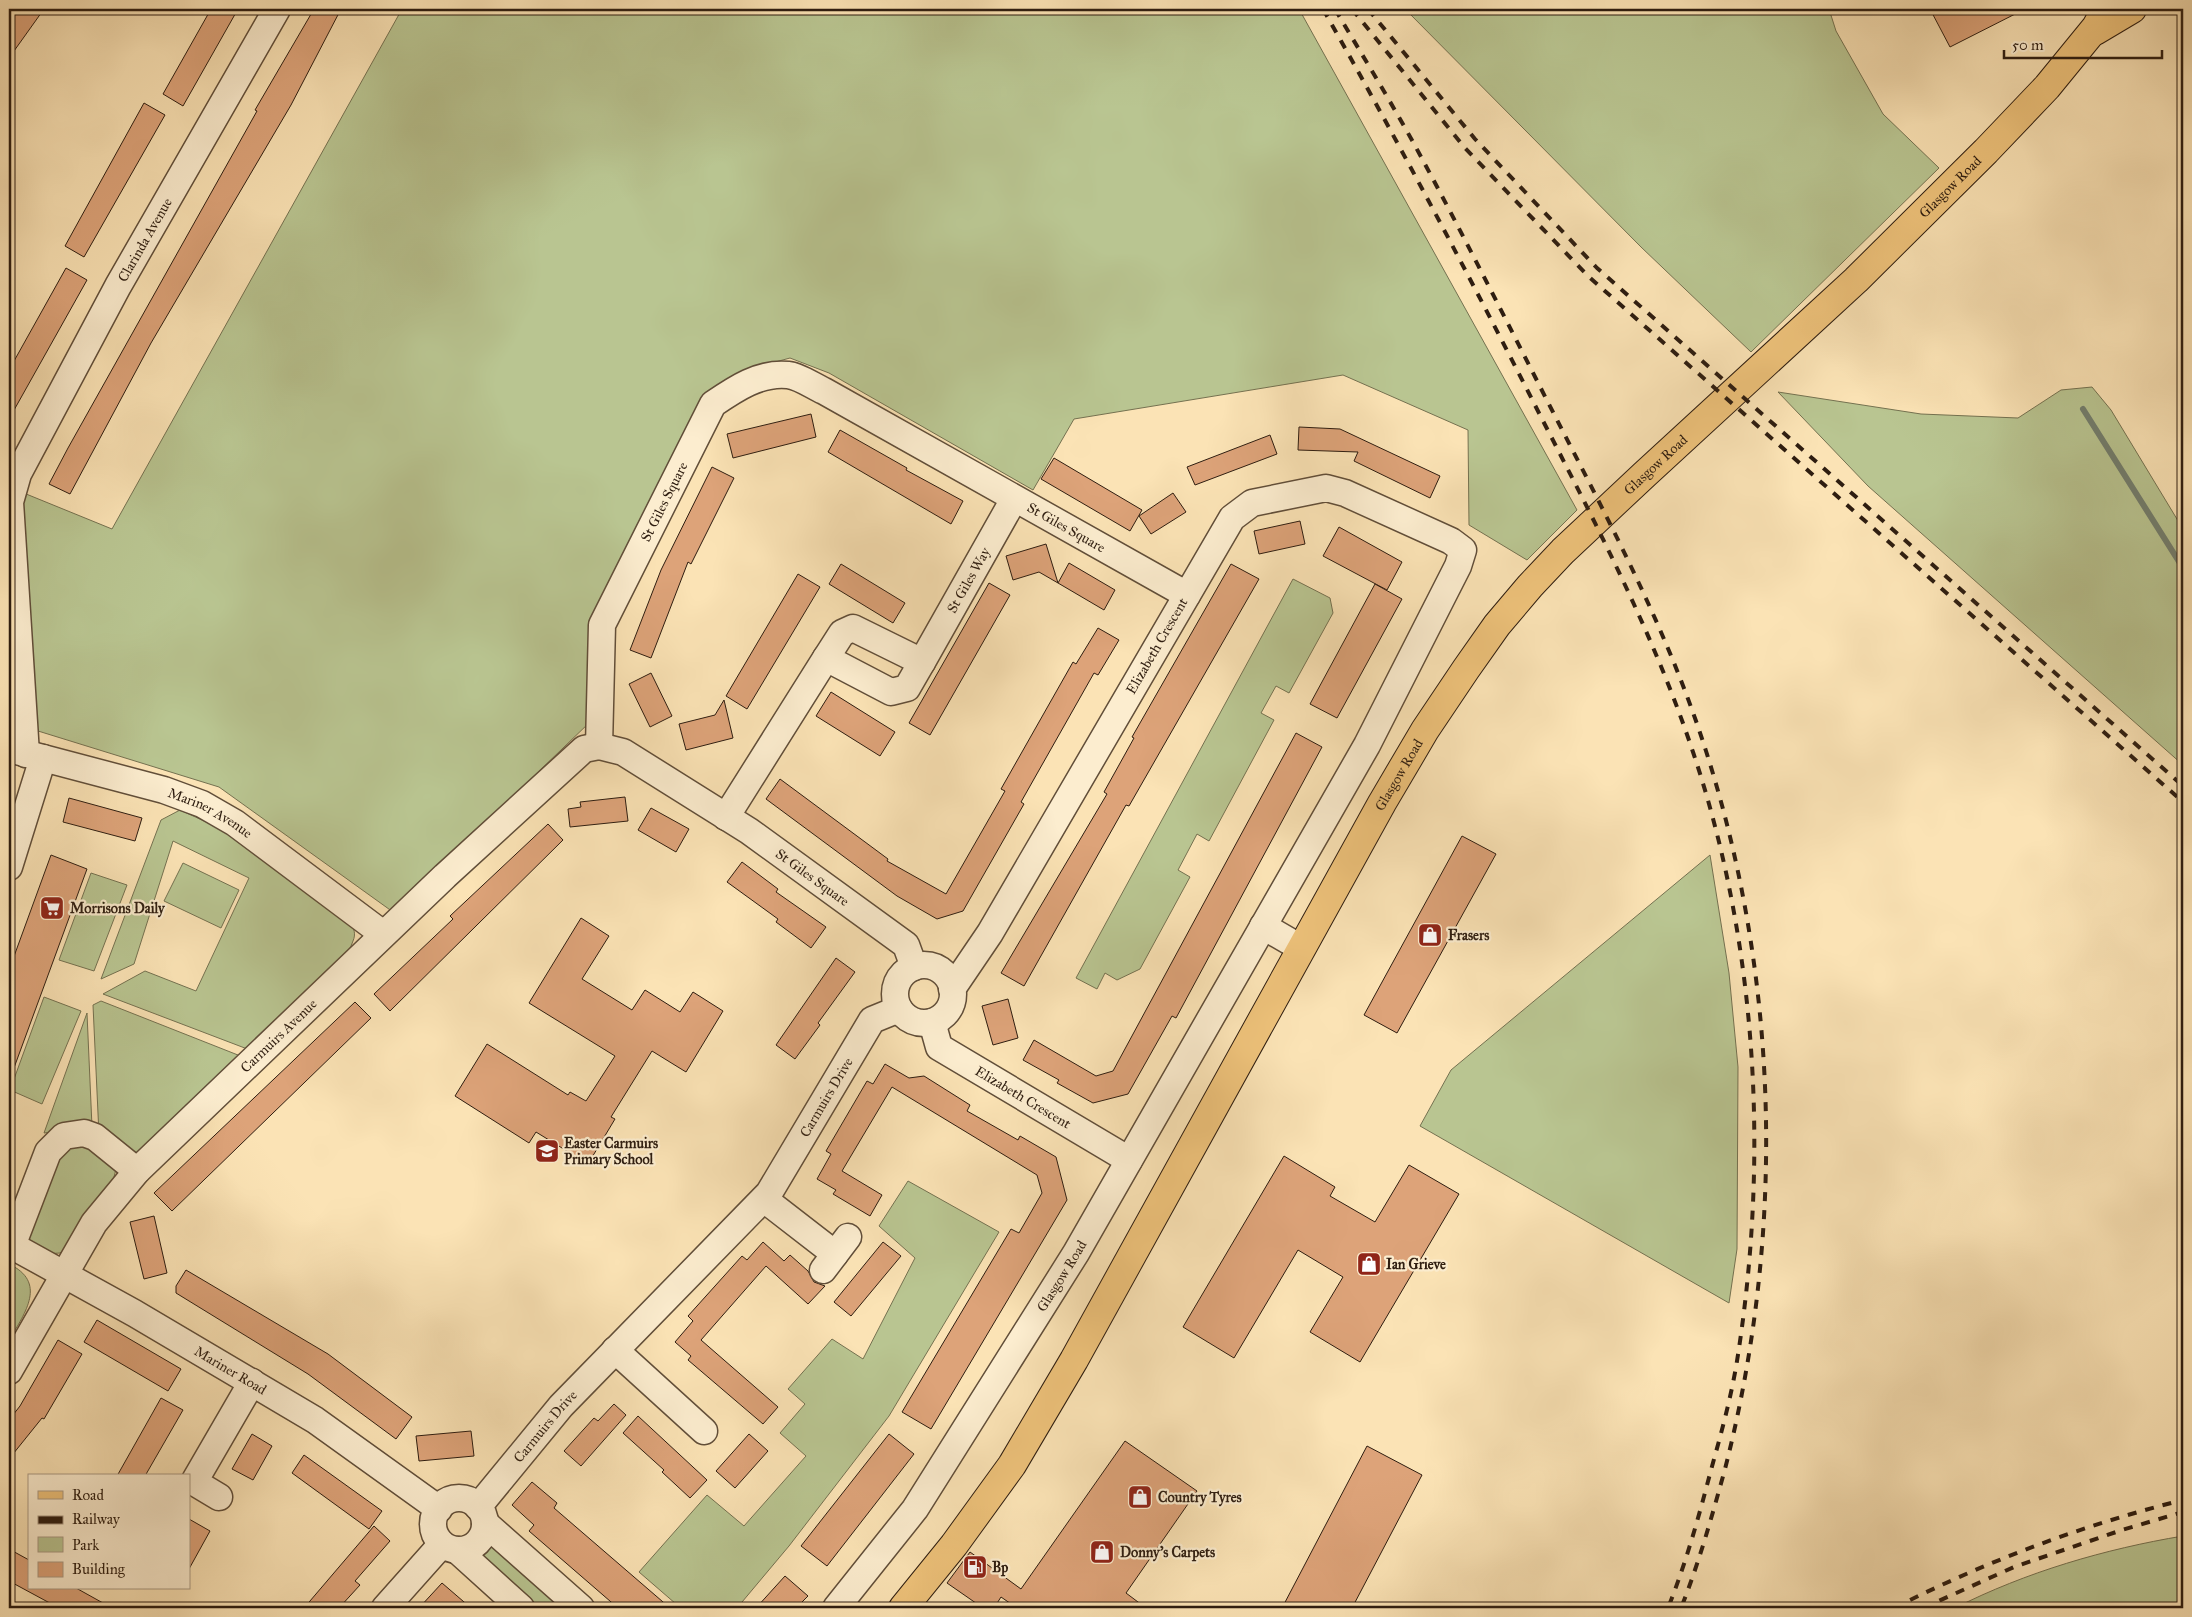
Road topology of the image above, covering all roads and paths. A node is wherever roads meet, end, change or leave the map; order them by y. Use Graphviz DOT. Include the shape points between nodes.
graph roads {
  1 [pos="277,9"];
  2 [pos="2106,9"];
  3 [pos="2132,9"];
  4 [pos="2086,40"];
  5 [pos="14,472"];
  6 [pos="1014,499"];
  7 [pos="1463,550"];
  8 [pos="1187,596"];
  9 [pos="826,658"];
  10 [pos="922,662"];
  11 [pos="599,746"];
  12 [pos="26,754"];
  13 [pos="726,816"];
  14 [pos="9,867"];
  15 [pos="1263,926"];
  16 [pos="383,934"];
  17 [pos="1300,948"];
  18 [pos="914,967"];
  19 [pos="952,990"];
  20 [pos="899,1009"];
  21 [pos="932,1022"];
  22 [pos="1129,1160"];
  23 [pos="136,1170"];
  24 [pos="764,1199"];
  25 [pos="10,1245"];
  26 [pos="835,1254"];
  27 [pos="64,1276"];
  28 [pos="615,1350"];
  29 [pos="9,1372"];
  30 [pos="252,1382"];
  31 [pos="705,1430"];
  32 [pos="219,1497"];
  33 [pos="439,1509"];
  34 [pos="482,1515"];
  35 [pos="450,1547"];
  36 [pos="385,1608"];
  37 [pos="521,1608"];
  38 [pos="581,1608"];
  39 [pos="836,1608"];
  40 [pos="903,1608"];
  1 -- 5 [label="street, Clarinda Avenue"];
  2 -- 4 [label="main road"];
  3 -- 4 [label="main road" via="2108,21"];
  4 -- 17 [label="main road, Glasgow Road" via="2047,87 1863,274 1637,481 1530,586 1497,625 1425,730"];
  5 -- 12 [label="street, Clarinda Avenue" via="10,502"];
  6 -- 8 [label="street, St Giles Square"];
  6 -- 10 [label="street, St Giles Way"];
  6 -- 11 [label="street, St Giles Square" via="824,390 789,375 764,376 734,390 713,404 602,625"];
  7 -- 8 [label="street, Elizabeth Crescent" via="1451,541 1346,493 1326,488 1252,503 1232,518"];
  7 -- 15 [label="street, Glasgow Road" via="1458,566 1367,745"];
  8 -- 19 [label="street, Elizabeth Crescent" via="990,933"];
  9 -- 10 [label="street" via="842,633 853,628"];
  9 -- 10 [label="street, St Giles Way" via="891,692 907,688"];
  9 -- 13 [label="street"];
  11 -- 13 [label="street, St Giles Square" via="622,752"];
  11 -- 16 [label="street, Carmuirs Avenue" via="584,750"];
  12 -- 14 [label="street"];
  12 -- 16 [label="street, Mariner Avenue" via="164,790 202,804 235,823"];
  13 -- 18 [label="street, St Giles Square" via="906,945"];
  15 -- 17 [label="street"];
  15 -- 22 [label="street, Glasgow Road"];
  16 -- 23 [label="street, Carmuirs Avenue"];
  17 -- 40 [label="main road, Glasgow Road" via="1079,1352 1012,1466"];
  18 -- 19 [label="street" via="924,965 942,971"];
  18 -- 20 [label="street" via="904,973 895,989"];
  19 -- 21 [label="street" via="952,1000 946,1012"];
  20 -- 21 [label="street" via="912,1020"];
  20 -- 24 [label="street, Carmuirs Drive" via="872,1020"];
  21 -- 22 [label="street, Elizabeth Crescent" via="939,1047"];
  22 -- 39 [label="street, Glasgow Road" via="1076,1253 915,1509"];
  23 -- 25 [label="street, Mariner Road" via="95,1137 84,1133 64,1136 48,1152"];
  23 -- 27 [label="street, Carmuirs Avenue" via="94,1223"];
  24 -- 26 [label="street"];
  24 -- 28 [label="street, Carmuirs Drive"];
  25 -- 27 [label="street, Mariner Road"];
  27 -- 29 [label="street, Carmuirs Avenue"];
  27 -- 30 [label="street, Mariner Road"];
  28 -- 31 [label="street"];
  28 -- 34 [label="street, Carmuirs Drive" via="561,1406"];
  30 -- 32 [label="street" via="194,1482"];
  30 -- 33 [label="street, Mariner Road" via="315,1420"];
  33 -- 34 [label="street" via="458,1498 471,1501"];
  33 -- 35 [label="street" via="434,1528"];
  34 -- 35 [label="street, Carmuirs Drive" via="481,1538 474,1545"];
  34 -- 38 [label="street"];
  35 -- 36 [label="street, Carmuirs Drive"];
  35 -- 37 [label="street"];
}
